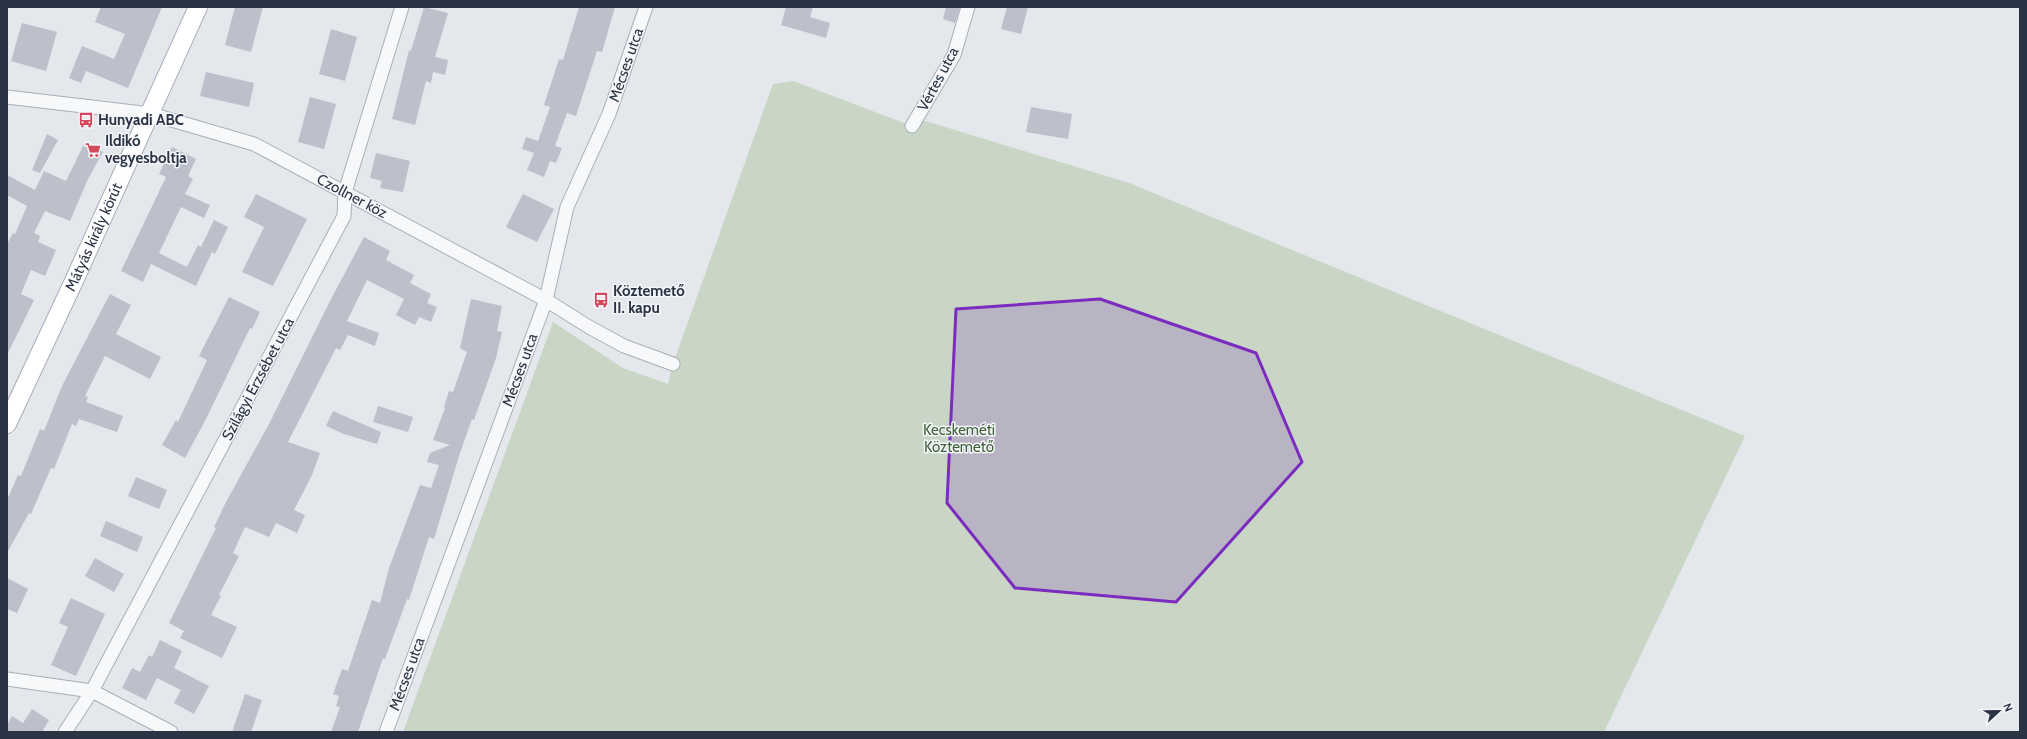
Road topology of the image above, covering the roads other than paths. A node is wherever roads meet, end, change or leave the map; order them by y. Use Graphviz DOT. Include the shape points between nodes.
graph roads {
  1 [pos="198,7"];
  2 [pos="402,7"];
  3 [pos="646,7"];
  4 [pos="968,7"];
  5 [pos="7,97"];
  6 [pos="151,114"];
  7 [pos="912,126"];
  8 [pos="344,192"];
  9 [pos="546,300"];
  10 [pos="673,364"];
  11 [pos="7,424"];
  12 [pos="7,679"];
  13 [pos="92,691"];
  14 [pos="65,732"];
  15 [pos="171,732"];
  16 [pos="386,732"];
  1 -- 6 [label="street, Mátyás király körút"];
  2 -- 8 [label="street, Szilágyi Erzsébet utca"];
  3 -- 9 [label="street, Mécses utca" via="609,114 567,207"];
  4 -- 7 [label="street, Vértes utca" via="954,55"];
  5 -- 6 [label="street, Czollner köz"];
  6 -- 8 [label="street, Czollner köz" via="254,144"];
  6 -- 11 [label="street, Mátyás király körút"];
  8 -- 9 [label="street, Czollner köz"];
  8 -- 13 [label="street, Szilágyi Erzsébet utca" via="344,216"];
  9 -- 10 [label="street, Czollner köz" via="624,346"];
  9 -- 16 [label="street, Mécses utca"];
  12 -- 13 [label="street"];
  13 -- 14 [label="street, Szilágyi Erzsébet utca"];
  13 -- 15 [label="street"];
}
